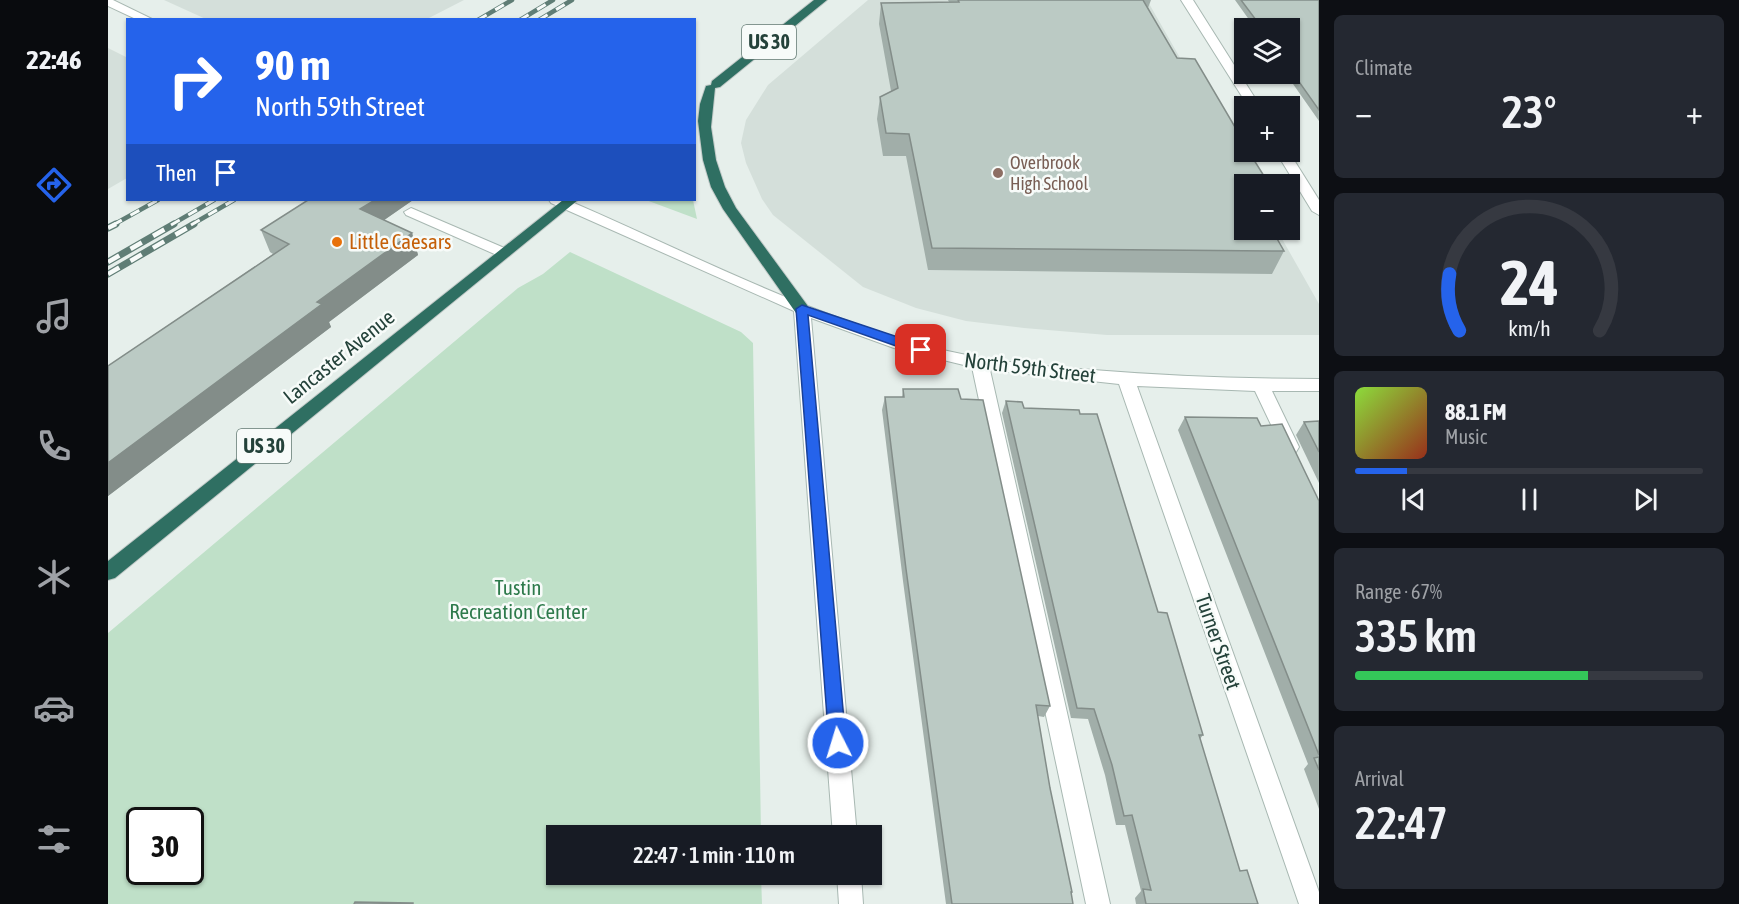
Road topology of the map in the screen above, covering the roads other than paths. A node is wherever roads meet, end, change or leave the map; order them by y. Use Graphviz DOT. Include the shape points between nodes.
graph roads {
  1 [pos="821,0"];
  2 [pos="1187,0"];
  3 [pos="108,2"];
  4 [pos="144,18"];
  5 [pos="713,86"];
  6 [pos="1248,96"];
  7 [pos="696,99"];
  8 [pos="1288,162"];
  9 [pos="564,201"];
  10 [pos="1319,211"];
  11 [pos="411,212"];
  12 [pos="504,253"];
  13 [pos="802,309"];
  14 [pos="980,364"];
  15 [pos="1126,379"];
  16 [pos="1319,385"];
  17 [pos="1261,386"];
  18 [pos="1300,468"];
  19 [pos="108,572"];
  20 [pos="844,825"];
  21 [pos="850,885"];
  22 [pos="851,904"];
  23 [pos="1098,904"];
  24 [pos="1311,904"];
  1 -- 5 [label="highway, US 30"];
  2 -- 6 [label="street"];
  3 -- 4 [label="street"];
  5 -- 7 [label="highway, US 30"];
  5 -- 13 [label="highway" via="703,111 715,184"];
  8 -- 10 [label="street"];
  9 -- 12 [label="highway, Lancaster Avenue / US 30"];
  9 -- 13 [label="street, North 59th Street"];
  11 -- 12 [label="street"];
  12 -- 19 [label="highway, Lancaster Avenue / US 30"];
  13 -- 14 [label="street, North 59th Street" via="901,345"];
  13 -- 20 [label="street"];
  14 -- 15 [label="street, North 59th Street"];
  14 -- 23 [label="street"];
  15 -- 17 [label="street, North 59th Street"];
  15 -- 24 [label="street, Turner Street"];
  16 -- 17 [label="street, North 59th Street"];
  17 -- 18 [label="street"];
  21 -- 22 [label="street"];
}
